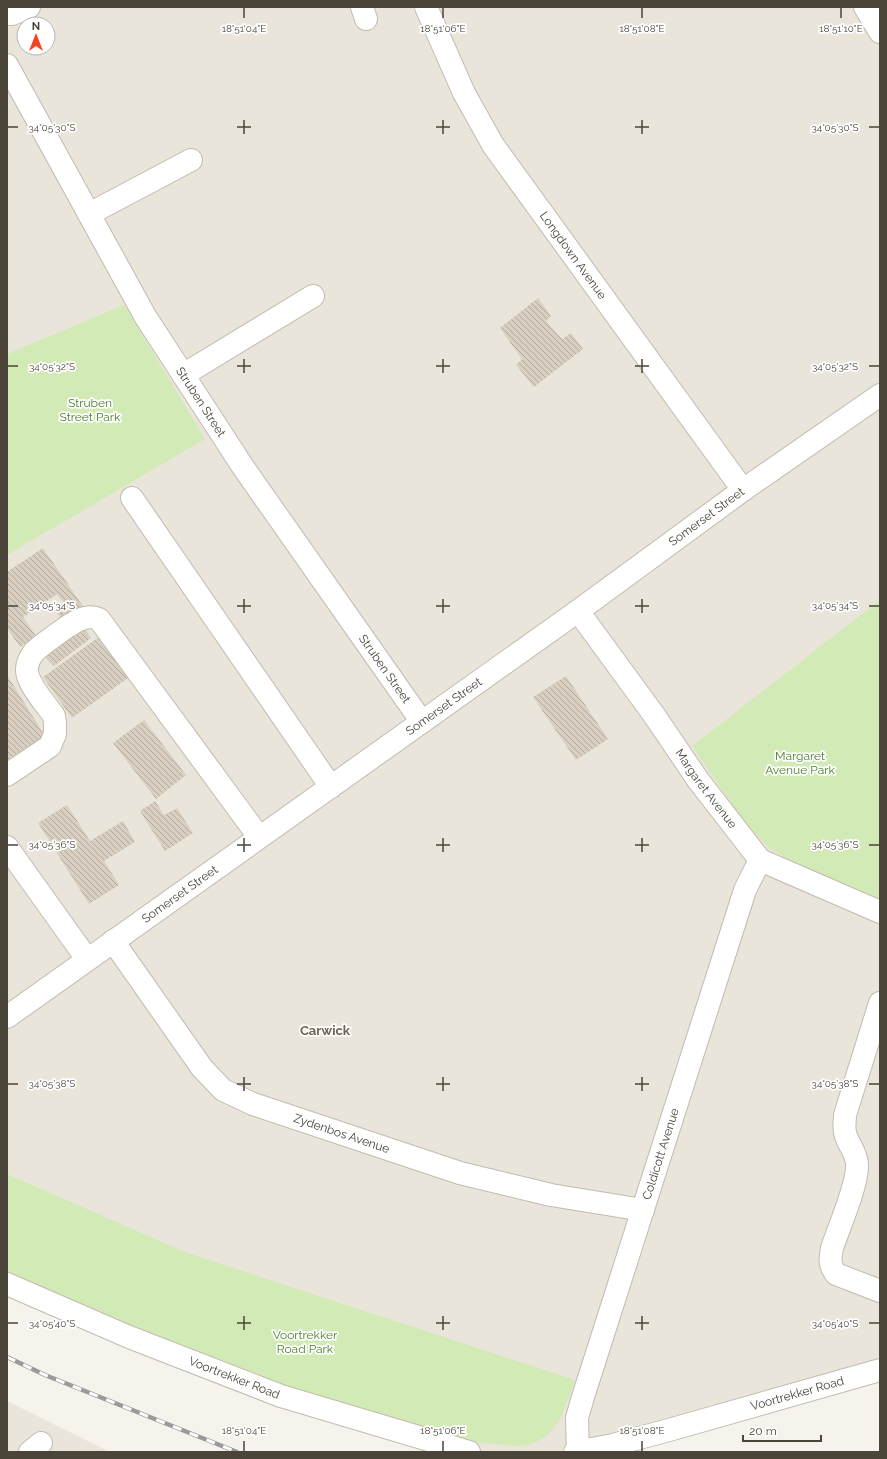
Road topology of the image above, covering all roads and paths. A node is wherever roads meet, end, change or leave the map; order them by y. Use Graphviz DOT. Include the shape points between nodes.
graph roads {
  1 [pos="28,7"];
  2 [pos="426,7"];
  3 [pos="865,7"];
  4 [pos="7,14"];
  5 [pos="880,32"];
  6 [pos="7,65"];
  7 [pos="191,160"];
  8 [pos="89,214"];
  9 [pos="313,296"];
  10 [pos="183,375"];
  11 [pos="880,395"];
  12 [pos="743,490"];
  13 [pos="132,498"];
  14 [pos="578,611"];
  15 [pos="422,722"];
  16 [pos="7,775"];
  17 [pos="331,787"];
  18 [pos="259,837"];
  19 [pos="7,847"];
  20 [pos="760,860"];
  21 [pos="880,912"];
  22 [pos="113,941"];
  23 [pos="87,959"];
  24 [pos="880,1003"];
  25 [pos="7,1017"];
  26 [pos="643,1210"];
  27 [pos="7,1284"];
  28 [pos="880,1291"];
  29 [pos="880,1370"];
  30 [pos="469,1452"];
  31 [pos="575,1452"];
  32 [pos="578,1452"];
  1 -- 4 [label="street"];
  2 -- 12 [label="street, Longdown Avenue" via="464,92 493,145"];
  3 -- 5 [label="street"];
  6 -- 8 [label="street, Struben Street"];
  7 -- 8 [label="street"];
  8 -- 10 [label="street, Struben Street" via="145,316"];
  9 -- 10 [label="street"];
  10 -- 15 [label="street, Struben Street" via="243,468"];
  11 -- 12 [label="street, Somerset Street"];
  12 -- 14 [label="street, Somerset Street"];
  13 -- 17 [label="street"];
  14 -- 15 [label="street, Somerset Street"];
  14 -- 20 [label="street, Margaret Avenue" via="698,780"];
  15 -- 17 [label="street, Somerset Street"];
  16 -- 18 [label="street" via="50,746 54,734 54,716 28,678 29,660 40,647 78,620 94,616 99,619"];
  17 -- 18 [label="street, Somerset Street"];
  18 -- 22 [label="street, Somerset Street"];
  19 -- 23 [label="street"];
  20 -- 21 [label="street, Margaret Avenue"];
  20 -- 26 [label="street, Coldicott Avenue" via="745,890"];
  22 -- 23 [label="street, Somerset Street"];
  22 -- 26 [label="street, Zydenbos Avenue" via="202,1068 223,1090 253,1104 460,1173 550,1195"];
  23 -- 25 [label="street, Somerset Street"];
  24 -- 28 [label="street" via="845,1114 845,1136 858,1165 830,1259 831,1269 836,1274"];
  26 -- 32 [label="street, Coldicott Avenue" via="577,1418"];
  27 -- 30 [label="street, Voortrekker Road" via="129,1337 281,1396"];
  29 -- 32 [label="street, Voortrekker Road" via="662,1432"];
  31 -- 32 [label="street, Voortrekker Road"];
}
